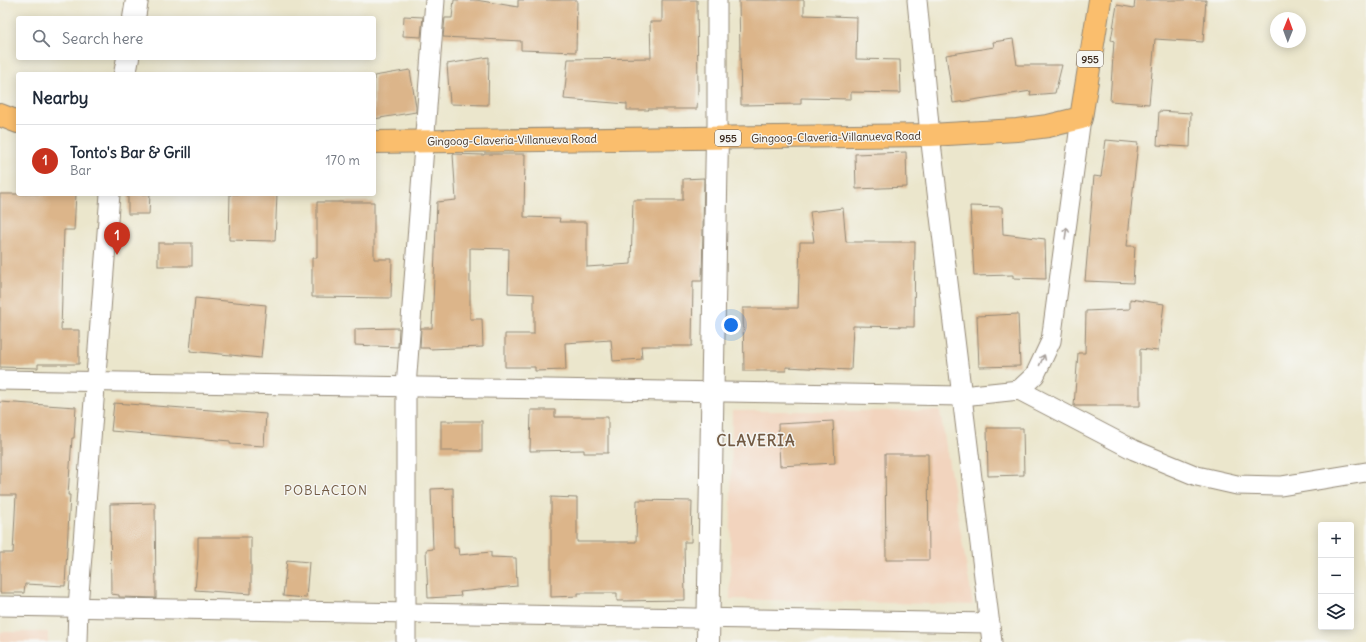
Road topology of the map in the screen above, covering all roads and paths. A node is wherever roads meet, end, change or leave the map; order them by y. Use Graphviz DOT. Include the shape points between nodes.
graph roads {
  1 [pos="137,0"];
  2 [pos="436,0"];
  3 [pos="717,0"];
  4 [pos="917,0"];
  5 [pos="1100,0"];
  6 [pos="134,16"];
  7 [pos="128,60"];
  8 [pos="125,72"];
  9 [pos="0,115"];
  10 [pos="1081,118"];
  11 [pos="16,121"];
  12 [pos="930,135"];
  13 [pos="717,138"];
  14 [pos="424,141"];
  15 [pos="376,142"];
  16 [pos="110,196"];
  17 [pos="0,380"];
  18 [pos="95,382"];
  19 [pos="406,387"];
  20 [pos="1019,390"];
  21 [pos="713,392"];
  22 [pos="962,396"];
  23 [pos="1366,472"];
  24 [pos="0,606"];
  25 [pos="78,607"];
  26 [pos="406,612"];
  27 [pos="709,618"];
  28 [pos="990,623"];
  29 [pos="77,642"];
  30 [pos="406,642"];
  31 [pos="708,642"];
  32 [pos="992,642"];
  1 -- 6 [label="street"];
  2 -- 14 [label="street"];
  3 -- 13 [label="street"];
  4 -- 12 [label="street"];
  5 -- 10 [label="main road, 955"];
  7 -- 8 [label="street"];
  9 -- 11 [label="main road"];
  10 -- 12 [label="main road, Gingoog-Claveria-Villanueva Road / 955" via="1017,130"];
  20 -- 10 [label="street, one-way" via="1035,375 1051,341"];
  12 -- 13 [label="main road, Gingoog-Claveria-Villanueva Road / 955"];
  12 -- 22 [label="street"];
  13 -- 14 [label="main road, Gingoog-Claveria-Villanueva Road / 955"];
  13 -- 21 [label="street"];
  14 -- 15 [label="main road, Gingoog-Claveria-Villanueva Road / 955"];
  14 -- 19 [label="street"];
  16 -- 18 [label="street"];
  17 -- 18 [label="street"];
  18 -- 19 [label="street"];
  18 -- 25 [label="street"];
  19 -- 21 [label="street"];
  19 -- 26 [label="street"];
  20 -- 22 [label="street"];
  20 -- 23 [label="street" via="1134,450 1197,476 1237,485 1281,486"];
  21 -- 22 [label="street"];
  21 -- 27 [label="street"];
  22 -- 28 [label="street"];
  24 -- 25 [label="street"];
  25 -- 26 [label="street"];
  25 -- 29 [label="street"];
  26 -- 27 [label="street"];
  26 -- 30 [label="street"];
  27 -- 28 [label="street"];
  27 -- 31 [label="street"];
  28 -- 32 [label="street"];
}
